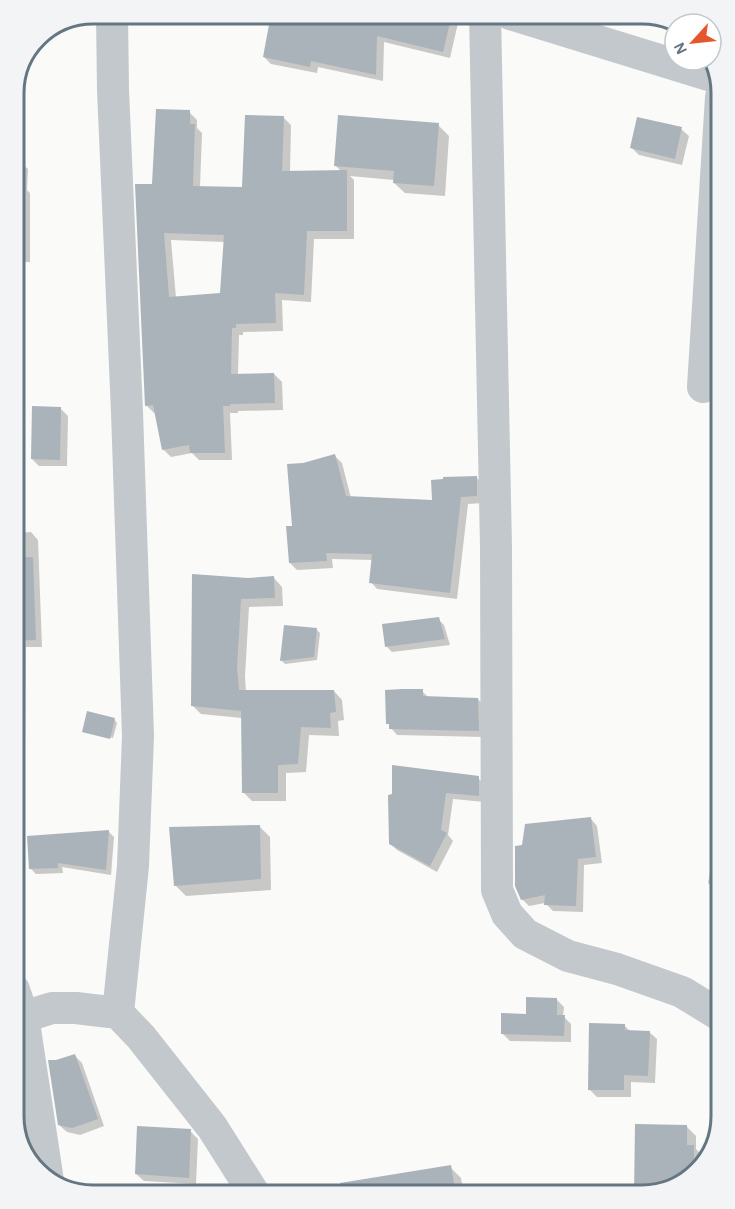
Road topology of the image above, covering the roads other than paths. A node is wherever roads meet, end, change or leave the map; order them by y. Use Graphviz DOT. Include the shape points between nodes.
graph roads {
  1 [pos="112,24"];
  2 [pos="485,24"];
  3 [pos="542,24"];
  4 [pos="709,75"];
  5 [pos="711,265"];
  6 [pos="703,387"];
  7 [pos="24,1009"];
  8 [pos="711,1009"];
  9 [pos="118,1013"];
  10 [pos="24,1048"];
  11 [pos="45,1166"];
  12 [pos="249,1185"];
  1 -- 9 [label="street" via="138,736 133,866"];
  2 -- 8 [label="street" via="496,547 497,890 507,914 525,934 568,956 682,992"];
  3 -- 4 [label="street"];
  5 -- 6 [label="street"];
  7 -- 9 [label="street" via="76,1008"];
  9 -- 12 [label="street" via="212,1127"];
  10 -- 11 [label="street"];
}
